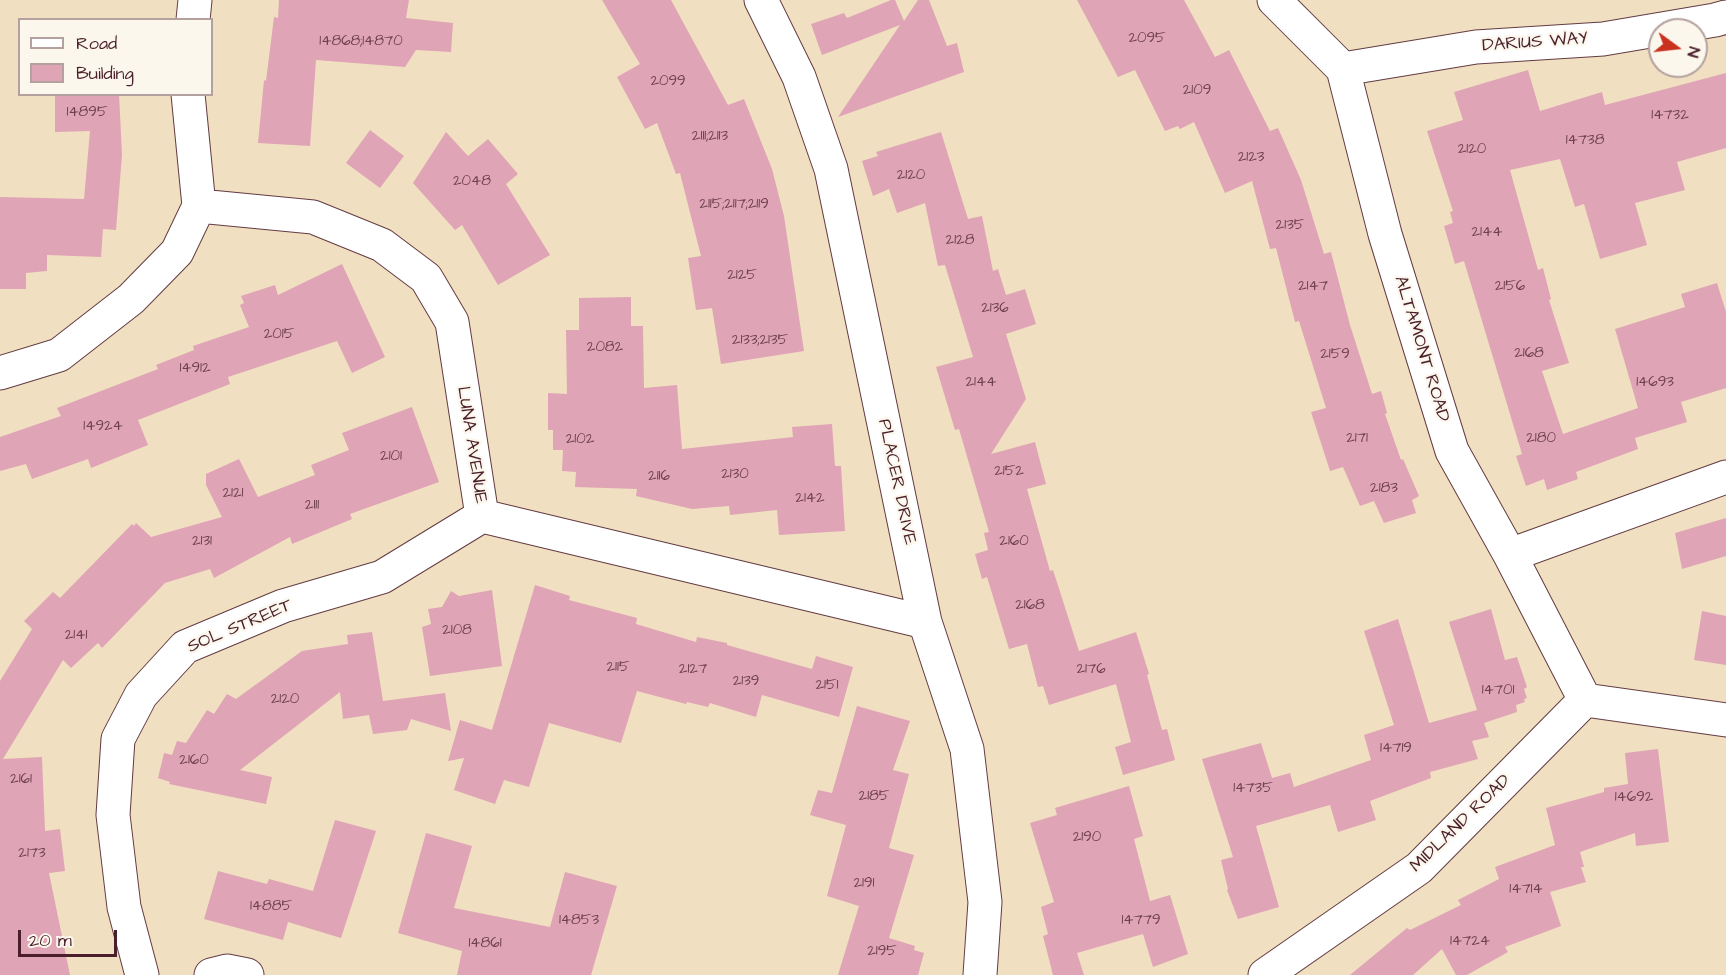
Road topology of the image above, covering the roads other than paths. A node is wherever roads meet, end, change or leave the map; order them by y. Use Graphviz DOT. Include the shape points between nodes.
graph roads {
  1 [pos="195,0"];
  2 [pos="761,0"];
  3 [pos="1274,0"];
  4 [pos="1726,16"];
  5 [pos="194,18"];
  6 [pos="1343,69"];
  7 [pos="188,96"];
  8 [pos="199,206"];
  9 [pos="0,372"];
  10 [pos="1726,477"];
  11 [pos="482,516"];
  12 [pos="1510,555"];
  13 [pos="925,622"];
  14 [pos="1586,700"];
  15 [pos="1726,720"];
  16 [pos="142,975"];
  17 [pos="211,975"];
  18 [pos="247,975"];
  19 [pos="981,975"];
  20 [pos="1265,975"];
  1 -- 5 [label="street"];
  2 -- 13 [label="street, PLACER DRIVE" via="799,77 831,169"];
  3 -- 6 [label="street"];
  4 -- 6 [label="street, DARIUS WAY" via="1603,39 1476,46"];
  6 -- 12 [label="street, ALTAMONT ROAD" via="1385,234 1452,451"];
  7 -- 8 [label="street"];
  8 -- 9 [label="street" via="177,252 131,299 59,355"];
  8 -- 11 [label="street, LUNA AVENUE" via="313,217 382,245 426,278 452,322"];
  10 -- 12 [label="street"];
  11 -- 13 [label="street, LUNA AVENUE"];
  11 -- 16 [label="street, SOL STREET" via="382,577 283,606 185,647 141,695 118,740 113,815 124,907"];
  12 -- 14 [label="street, ALTAMONT ROAD"];
  13 -- 19 [label="street, PLACER DRIVE" via="967,749 985,902"];
  14 -- 15 [label="street"];
  14 -- 20 [label="street, MIDLAND ROAD" via="1419,868"];
  17 -- 18 [label="street" via="227,971"];
}
